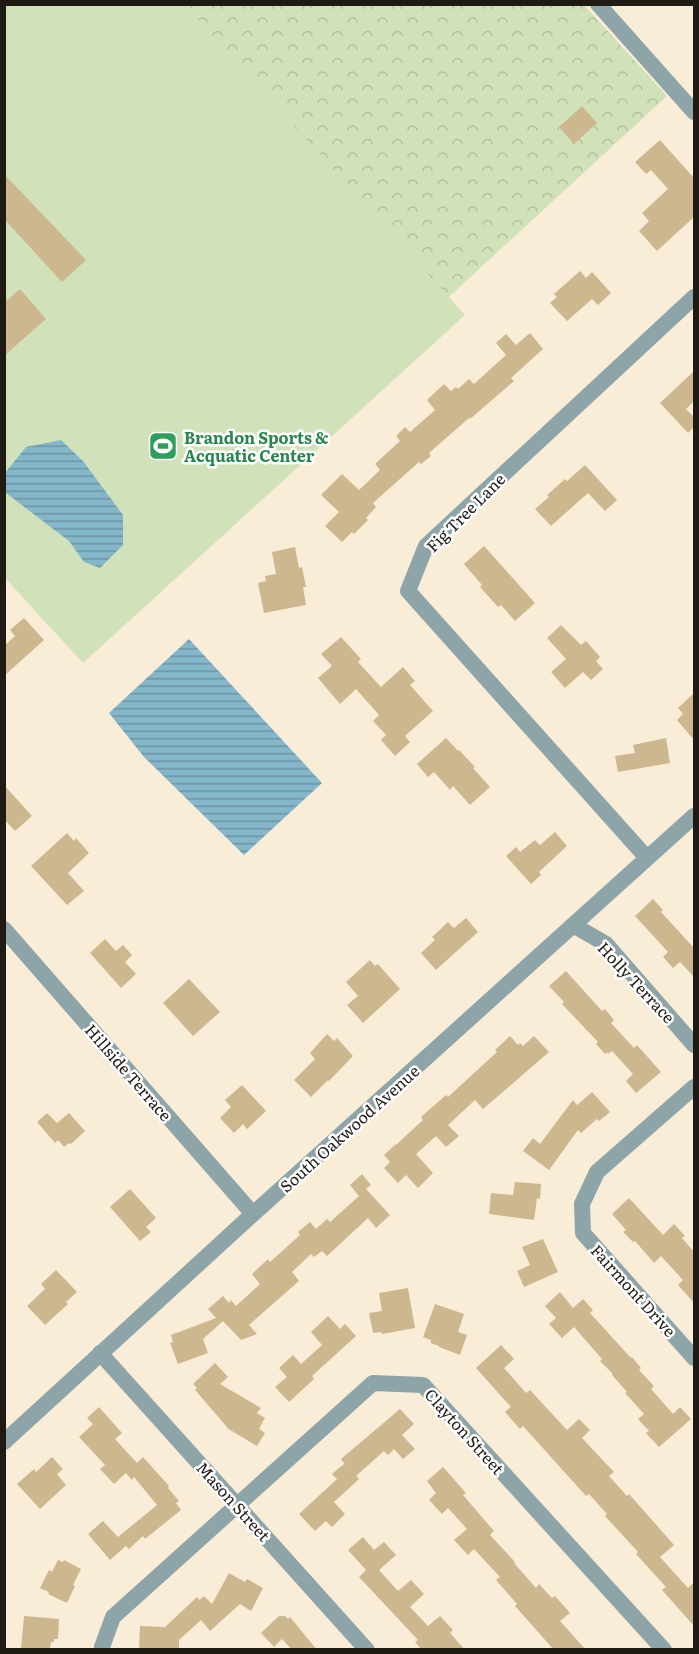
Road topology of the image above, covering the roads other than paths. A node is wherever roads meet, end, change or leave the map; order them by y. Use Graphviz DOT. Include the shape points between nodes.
graph roads {
  1 [pos="598,4"];
  2 [pos="694,112"];
  3 [pos="694,297"];
  4 [pos="694,816"];
  5 [pos="647,858"];
  6 [pos="573,925"];
  7 [pos="4,930"];
  8 [pos="694,1045"];
  9 [pos="694,1087"];
  10 [pos="253,1214"];
  11 [pos="100,1353"];
  12 [pos="694,1358"];
  13 [pos="4,1442"];
  14 [pos="237,1504"];
  15 [pos="103,1650"];
  16 [pos="367,1650"];
  17 [pos="664,1650"];
  1 -- 2 [label="street"];
  3 -- 5 [label="street, Fig Tree Lane" via="426,546 408,591"];
  4 -- 5 [label="street, South Oakwood Avenue"];
  5 -- 6 [label="street, South Oakwood Avenue"];
  6 -- 8 [label="street, Holly Terrace" via="606,944"];
  6 -- 10 [label="street, South Oakwood Avenue"];
  7 -- 10 [label="street, Hillside Terrace"];
  9 -- 12 [label="street, Fairmont Drive" via="597,1172 582,1204 583,1233"];
  10 -- 11 [label="street, South Oakwood Avenue"];
  11 -- 13 [label="street, South Oakwood Avenue"];
  11 -- 14 [label="street, Mason Street"];
  14 -- 15 [label="street, Clayton Street" via="113,1617"];
  14 -- 16 [label="street, Mason Street"];
  14 -- 17 [label="street, Clayton Street" via="373,1383 423,1385"];
}
